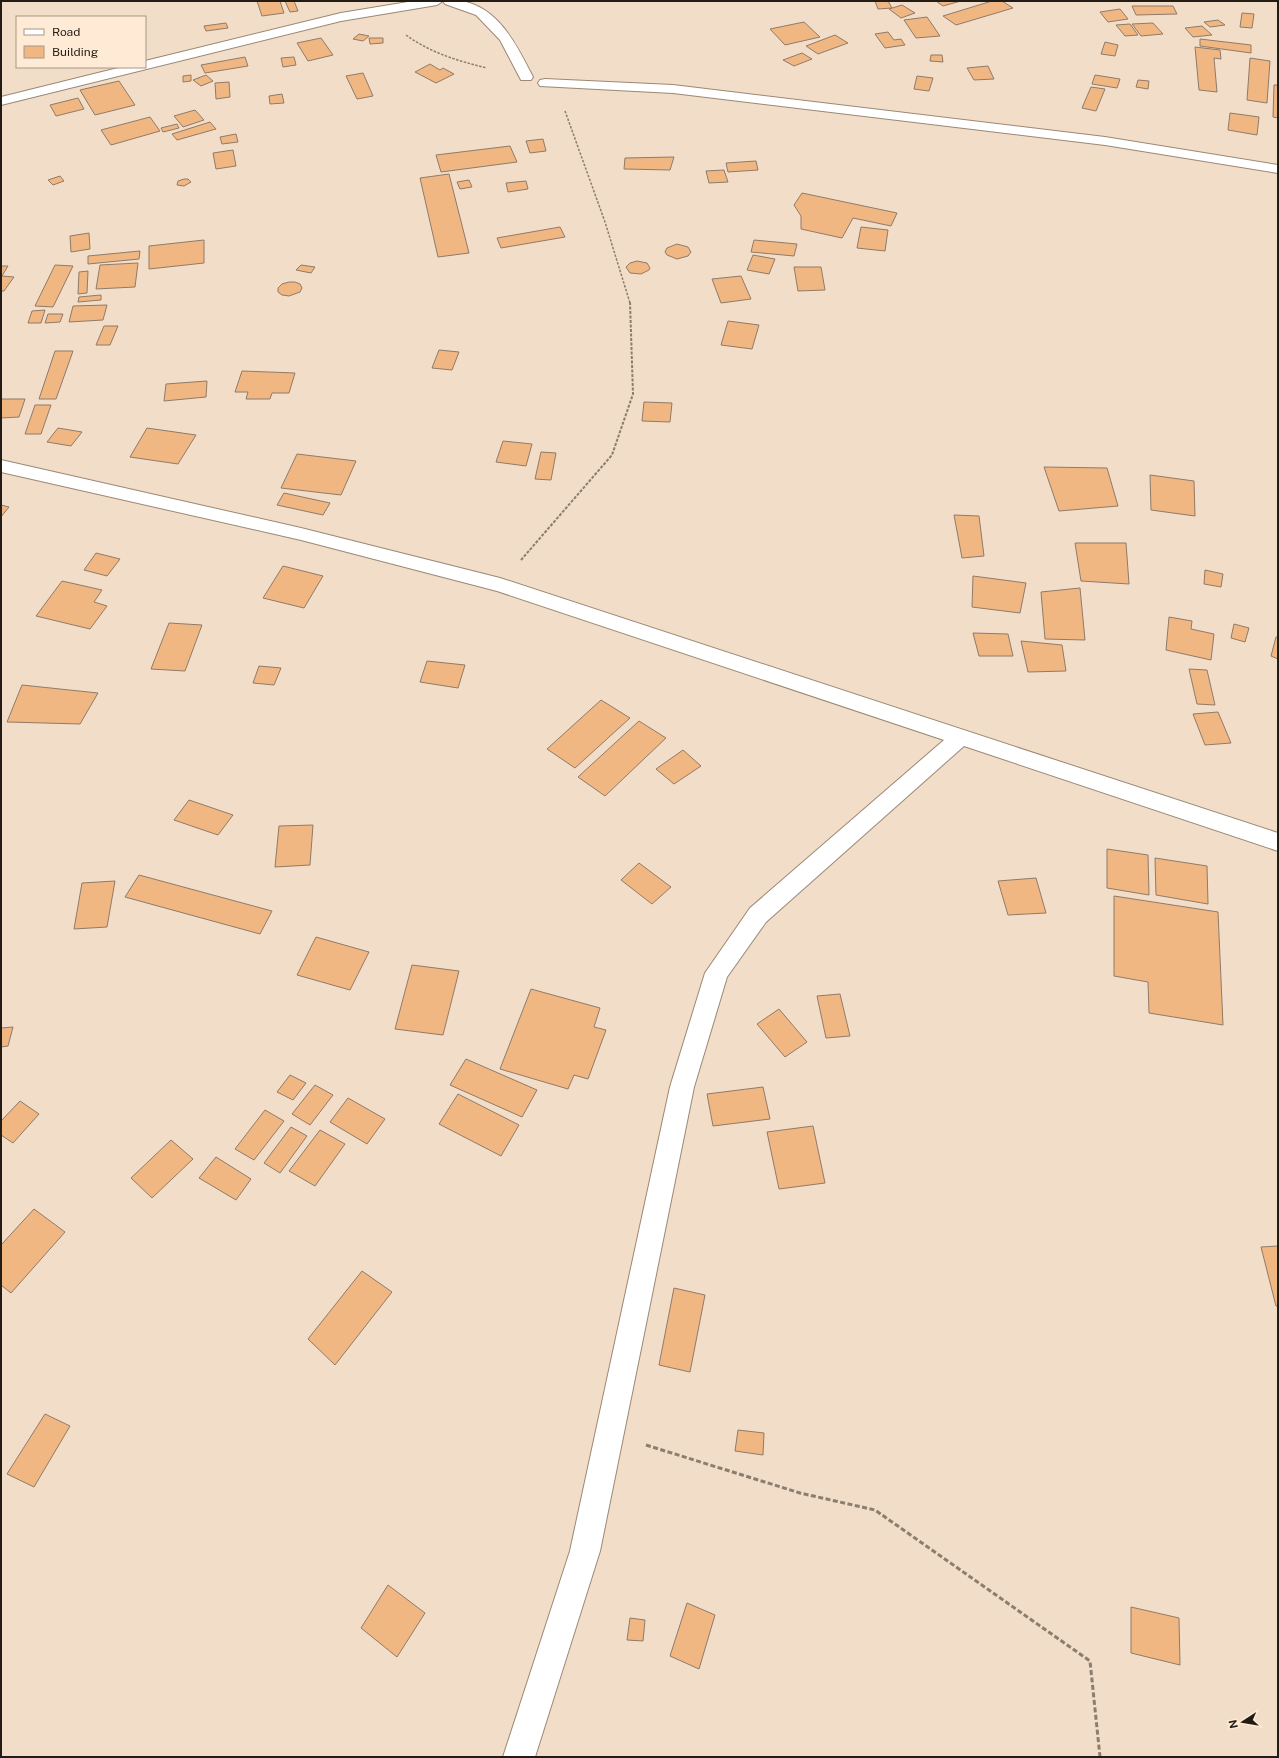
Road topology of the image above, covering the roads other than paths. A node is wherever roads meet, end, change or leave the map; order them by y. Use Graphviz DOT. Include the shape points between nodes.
graph roads {
  1 [pos="437,1"];
  2 [pos="449,1"];
  3 [pos="488,1"];
  4 [pos="480,12"];
  5 [pos="146,65"];
  6 [pos="134,68"];
  7 [pos="526,77"];
  8 [pos="545,83"];
  9 [pos="1,101"];
  10 [pos="1278,169"];
  11 [pos="1,466"];
  12 [pos="961,737"];
  13 [pos="1278,842"];
  14 [pos="519,1757"];
  1 -- 5 [label="street" via="341,18"];
  2 -- 4 [label="street"];
  3 -- 4 [label="street"];
  4 -- 7 [label="street" via="506,38"];
  6 -- 9 [label="street"];
  8 -- 10 [label="street" via="672,89 1105,141"];
  11 -- 12 [label="street" via="301,534 500,585"];
  12 -- 13 [label="street"];
  12 -- 14 [label="street" via="758,915 717,973 682,1087 585,1551"];
}
